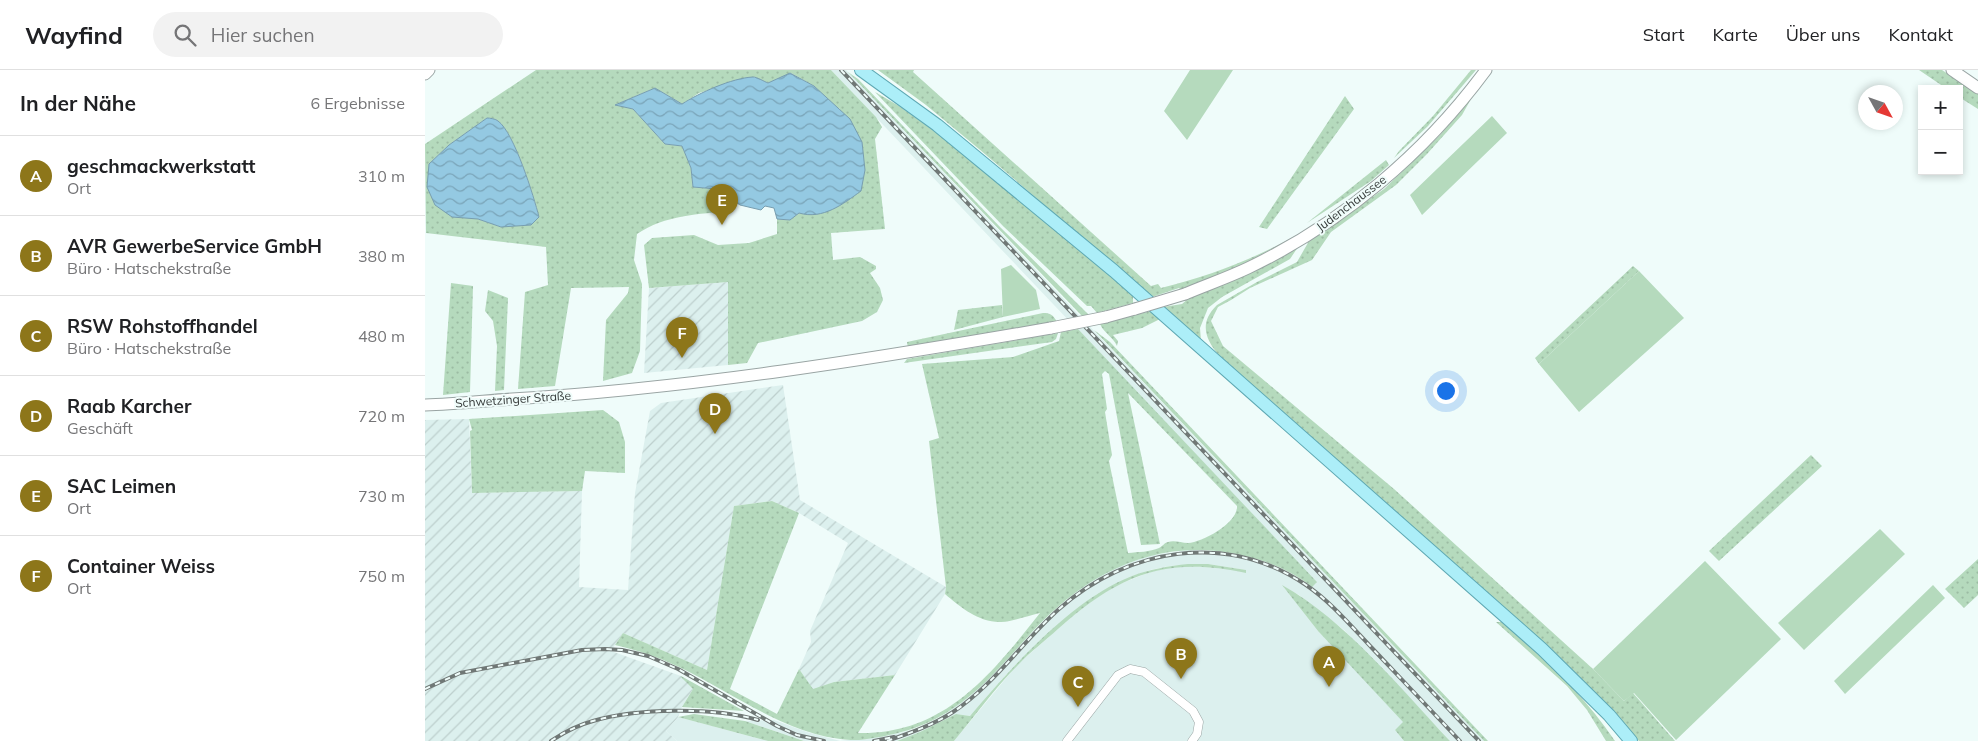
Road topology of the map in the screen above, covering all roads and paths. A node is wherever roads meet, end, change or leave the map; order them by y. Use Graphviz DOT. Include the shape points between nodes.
graph roads {
  1 [pos="429,70"];
  2 [pos="861,70"];
  3 [pos="1486,70"];
  4 [pos="1952,70"];
  5 [pos="425,74"];
  6 [pos="1978,88"];
  7 [pos="1051,328"];
  8 [pos="425,405"];
  9 [pos="1616,723"];
  10 [pos="1067,741"];
  11 [pos="1192,741"];
  12 [pos="1624,741"];
  13 [pos="1631,741"];
  1 -- 5 [label="main road"];
  2 -- 9 [label="main road" via="937,125 1114,271 1520,629"];
  3 -- 7 [label="main road, Judenchaussee, bridge" via="1461,102 1405,161 1301,239 1248,268 1185,294"];
  4 -- 6 [label="main road"];
  7 -- 8 [label="main road, Schwetzinger Straße" via="723,380 601,393"];
  9 -- 12 [label="main road"];
  9 -- 13 [label="main road"];
  10 -- 11 [label="street" via="1118,675 1130,669 1144,672 1193,711 1199,722"];
}
